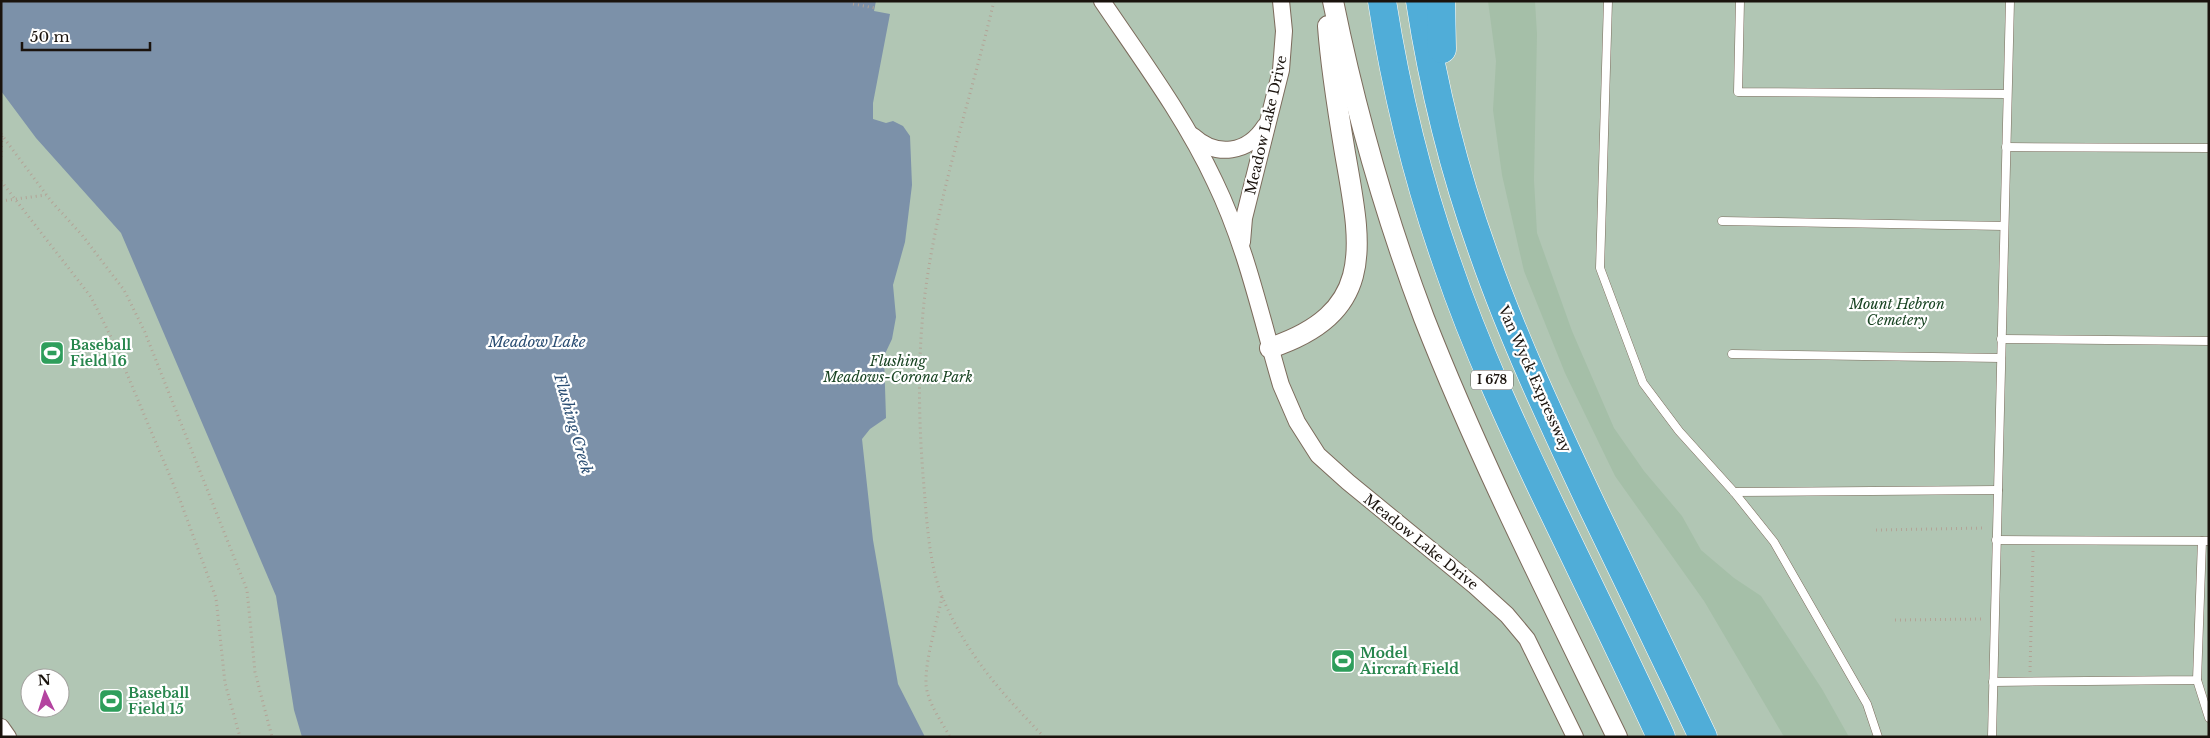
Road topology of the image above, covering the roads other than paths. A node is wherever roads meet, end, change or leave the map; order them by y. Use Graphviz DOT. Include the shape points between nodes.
graph roads {
  1 [pos="1102,1"];
  2 [pos="1281,1"];
  3 [pos="1327,1"];
  4 [pos="1333,1"];
  5 [pos="1382,1"];
  6 [pos="1420,1"];
  7 [pos="1440,1"];
  8 [pos="1608,1"];
  9 [pos="1740,1"];
  10 [pos="2010,1"];
  11 [pos="2007,94"];
  12 [pos="1443,115"];
  13 [pos="1269,118"];
  14 [pos="1187,129"];
  15 [pos="2006,147"];
  16 [pos="2209,148"];
  17 [pos="1722,221"];
  18 [pos="2004,226"];
  19 [pos="1241,249"];
  20 [pos="2001,339"];
  21 [pos="2209,341"];
  22 [pos="1270,348"];
  23 [pos="1732,354"];
  24 [pos="2001,358"];
  25 [pos="1998,490"];
  26 [pos="1734,492"];
  27 [pos="1996,540"];
  28 [pos="2206,541"];
  29 [pos="2197,680"];
  30 [pos="1993,682"];
  31 [pos="2209,718"];
  32 [pos="1,727"];
  33 [pos="8,737"];
  34 [pos="1575,737"];
  35 [pos="1617,737"];
  36 [pos="1662,737"];
  37 [pos="1703,737"];
  38 [pos="1878,737"];
  39 [pos="1992,737"];
  1 -- 14 [label="street"];
  2 -- 13 [label="street, Meadow Lake Drive" via="1284,31 1281,70"];
  3 -- 22 [label="street" via="1334,90 1357,224 1358,251 1345,295 1326,319 1313,330"];
  4 -- 35 [label="street" via="1365,139 1391,226 1424,318 1479,447"];
  5 -- 36 [label="highway, I 678" via="1396,79 1419,172 1463,308 1519,439"];
  6 -- 12 [label="highway, Van Wyck Expressway / I 678"];
  7 -- 12 [label="highway"];
  8 -- 26 [label="lane" via="1600,268 1643,382 1679,431"];
  9 -- 11 [label="lane" via="1738,92"];
  10 -- 11 [label="lane"];
  11 -- 15 [label="lane"];
  12 -- 37 [label="highway, Van Wyck Expressway / I 678" via="1482,251 1516,340"];
  13 -- 14 [label="street" via="1250,144 1229,151 1208,147"];
  13 -- 19 [label="street, Meadow Lake Drive" via="1244,218"];
  14 -- 19 [label="street, Meadow Lake Drive" via="1216,183"];
  15 -- 16 [label="lane"];
  15 -- 18 [label="lane"];
  17 -- 18 [label="lane"];
  18 -- 20 [label="lane"];
  19 -- 22 [label="street, Meadow Lake Drive"];
  20 -- 21 [label="lane"];
  20 -- 24 [label="lane"];
  22 -- 34 [label="street, Meadow Lake Drive" via="1288,405 1318,455 1475,586 1520,628"];
  23 -- 24 [label="lane"];
  24 -- 25 [label="lane"];
  25 -- 26 [label="lane"];
  25 -- 27 [label="lane"];
  26 -- 38 [label="lane" via="1774,542 1867,704"];
  27 -- 28 [label="lane"];
  27 -- 30 [label="lane"];
  28 -- 29 [label="lane"];
  29 -- 30 [label="lane"];
  29 -- 31 [label="lane"];
  30 -- 39 [label="lane"];
  32 -- 33 [label="street"];
}
